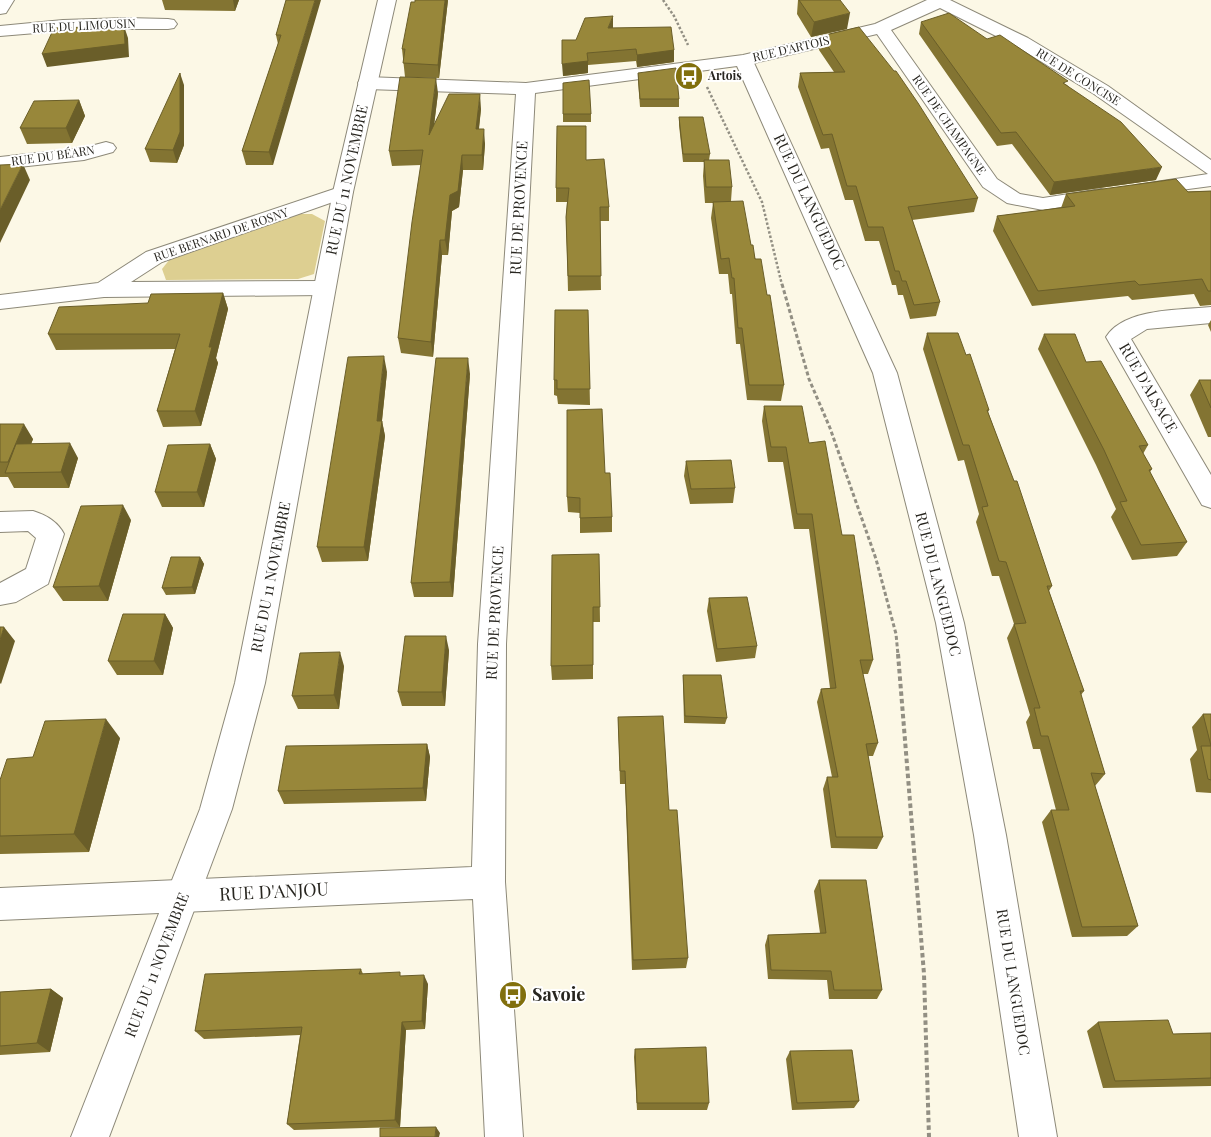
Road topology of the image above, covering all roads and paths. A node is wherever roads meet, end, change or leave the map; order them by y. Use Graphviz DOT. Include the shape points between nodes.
graph roads {
  1 [pos="5,0"];
  2 [pos="387,0"];
  3 [pos="663,0"];
  4 [pos="938,1"];
  5 [pos="0,9"];
  6 [pos="168,24"];
  7 [pos="881,28"];
  8 [pos="0,31"];
  9 [pos="743,60"];
  10 [pos="697,66"];
  11 [pos="367,84"];
  12 [pos="526,89"];
  13 [pos="106,148"];
  14 [pos="0,163"];
  15 [pos="1211,169"];
  16 [pos="1211,180"];
  17 [pos="343,192"];
  18 [pos="324,288"];
  19 [pos="104,290"];
  20 [pos="0,302"];
  21 [pos="1211,315"];
  22 [pos="1211,498"];
  23 [pos="0,522"];
  24 [pos="0,594"];
  25 [pos="488,882"];
  26 [pos="183,897"];
  27 [pos="0,904"];
  28 [pos="90,1137"];
  29 [pos="504,1137"];
  30 [pos="929,1137"];
  31 [pos="1038,1137"];
  1 -- 5 [label="street"];
  2 -- 11 [label="street, RUE DU 11 NOVEMBRE"];
  3 -- 10 [label="path"];
  4 -- 7 [label="street, RUE D'ARTOIS"];
  4 -- 15 [label="street, RUE DE CONCISE" via="1022,42 1101,90"];
  6 -- 8 [label="street, RUE DU LIMOUSIN" via="85,24"];
  7 -- 9 [label="street, RUE D'ARTOIS"];
  7 -- 16 [label="street, RUE DE CHAMPAGNE" via="990,183 1014,199 1043,204"];
  9 -- 10 [label="street, RUE D'ARTOIS"];
  9 -- 31 [label="street, RUE DU LANGUEDOC" via="885,373 950,623 990,835"];
  10 -- 12 [label="street, RUE D'ARTOIS"];
  10 -- 30 [label="path" via="762,202 806,370 876,559 896,634 924,974"];
  11 -- 12 [label="street, RUE D'ARTOIS"];
  11 -- 17 [label="street, RUE DU 11 NOVEMBRE"];
  12 -- 25 [label="street, RUE DE PROVENCE" via="492,644"];
  13 -- 14 [label="street, RUE DU BÉARN" via="84,154"];
  17 -- 18 [label="street, RUE DU 11 NOVEMBRE"];
  17 -- 19 [label="street, RUE BERNARD DE ROSNY" via="154,257"];
  18 -- 19 [label="street, RUE BERNARD DE ROSNY"];
  18 -- 26 [label="street, RUE DU 11 NOVEMBRE" via="250,683 216,809"];
  19 -- 20 [label="street, RUE BERNARD DE ROSNY"];
  21 -- 22 [label="street, RUE D'ALSACE" via="1142,322 1118,337"];
  23 -- 24 [label="street" via="33,521 51,534 38,576 6,594"];
  25 -- 26 [label="street, RUE D'ANJOU"];
  25 -- 29 [label="street, RUE DE PROVENCE"];
  26 -- 27 [label="street, RUE D'ANJOU"];
  26 -- 28 [label="street, RUE DU 11 NOVEMBRE"];
}
